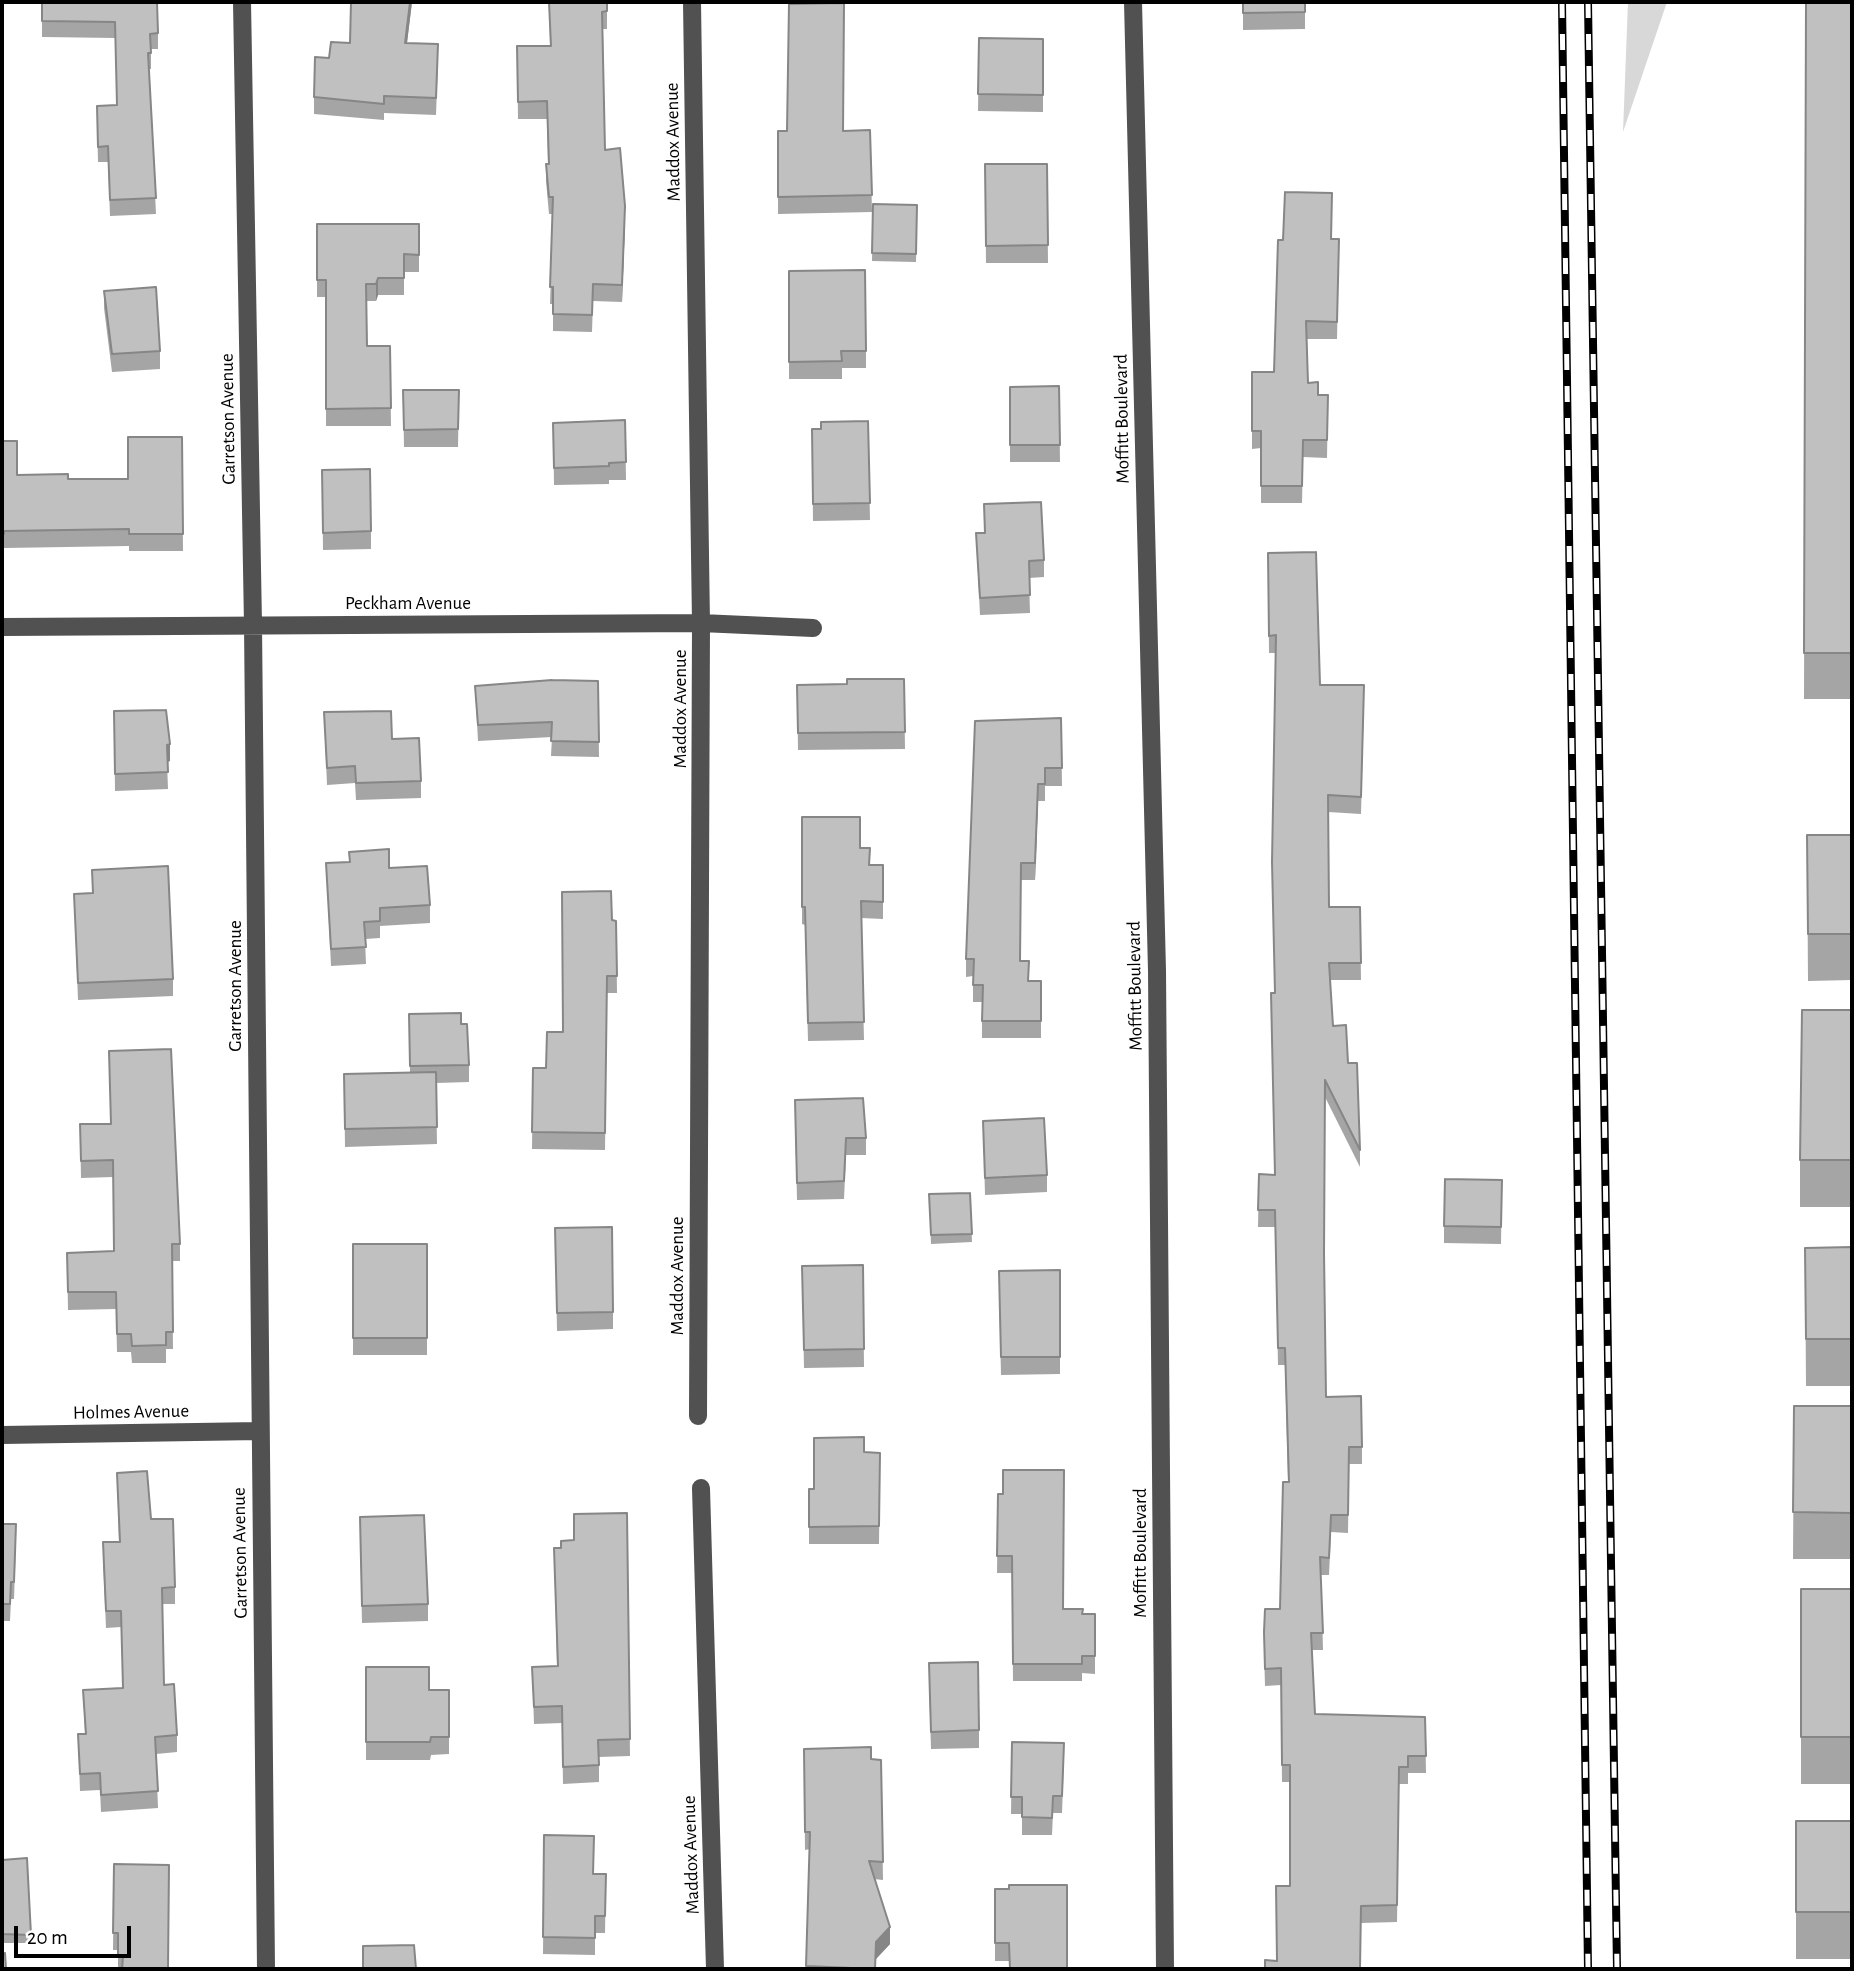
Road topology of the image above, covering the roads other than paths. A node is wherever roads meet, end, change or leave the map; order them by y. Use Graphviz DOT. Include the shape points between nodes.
graph roads {
  1 [pos="242,2"];
  2 [pos="692,2"];
  3 [pos="1133,2"];
  4 [pos="701,623"];
  5 [pos="253,624"];
  6 [pos="2,627"];
  7 [pos="813,628"];
  8 [pos="698,1416"];
  9 [pos="260,1432"];
  10 [pos="2,1435"];
  11 [pos="701,1488"];
  12 [pos="265,1969"];
  13 [pos="715,1969"];
  14 [pos="1165,1969"];
  1 -- 5 [label="street, Garretson Avenue"];
  2 -- 4 [label="street, Maddox Avenue"];
  3 -- 14 [label="street, Moffitt Boulevard" via="1157,971"];
  4 -- 5 [label="street, Peckham Avenue"];
  4 -- 7 [label="street, Peckham Avenue"];
  4 -- 8 [label="street, Maddox Avenue"];
  5 -- 6 [label="street, Peckham Avenue"];
  5 -- 9 [label="street, Garretson Avenue"];
  9 -- 10 [label="street, Holmes Avenue"];
  9 -- 12 [label="street, Garretson Avenue"];
  11 -- 13 [label="street, Maddox Avenue"];
}
